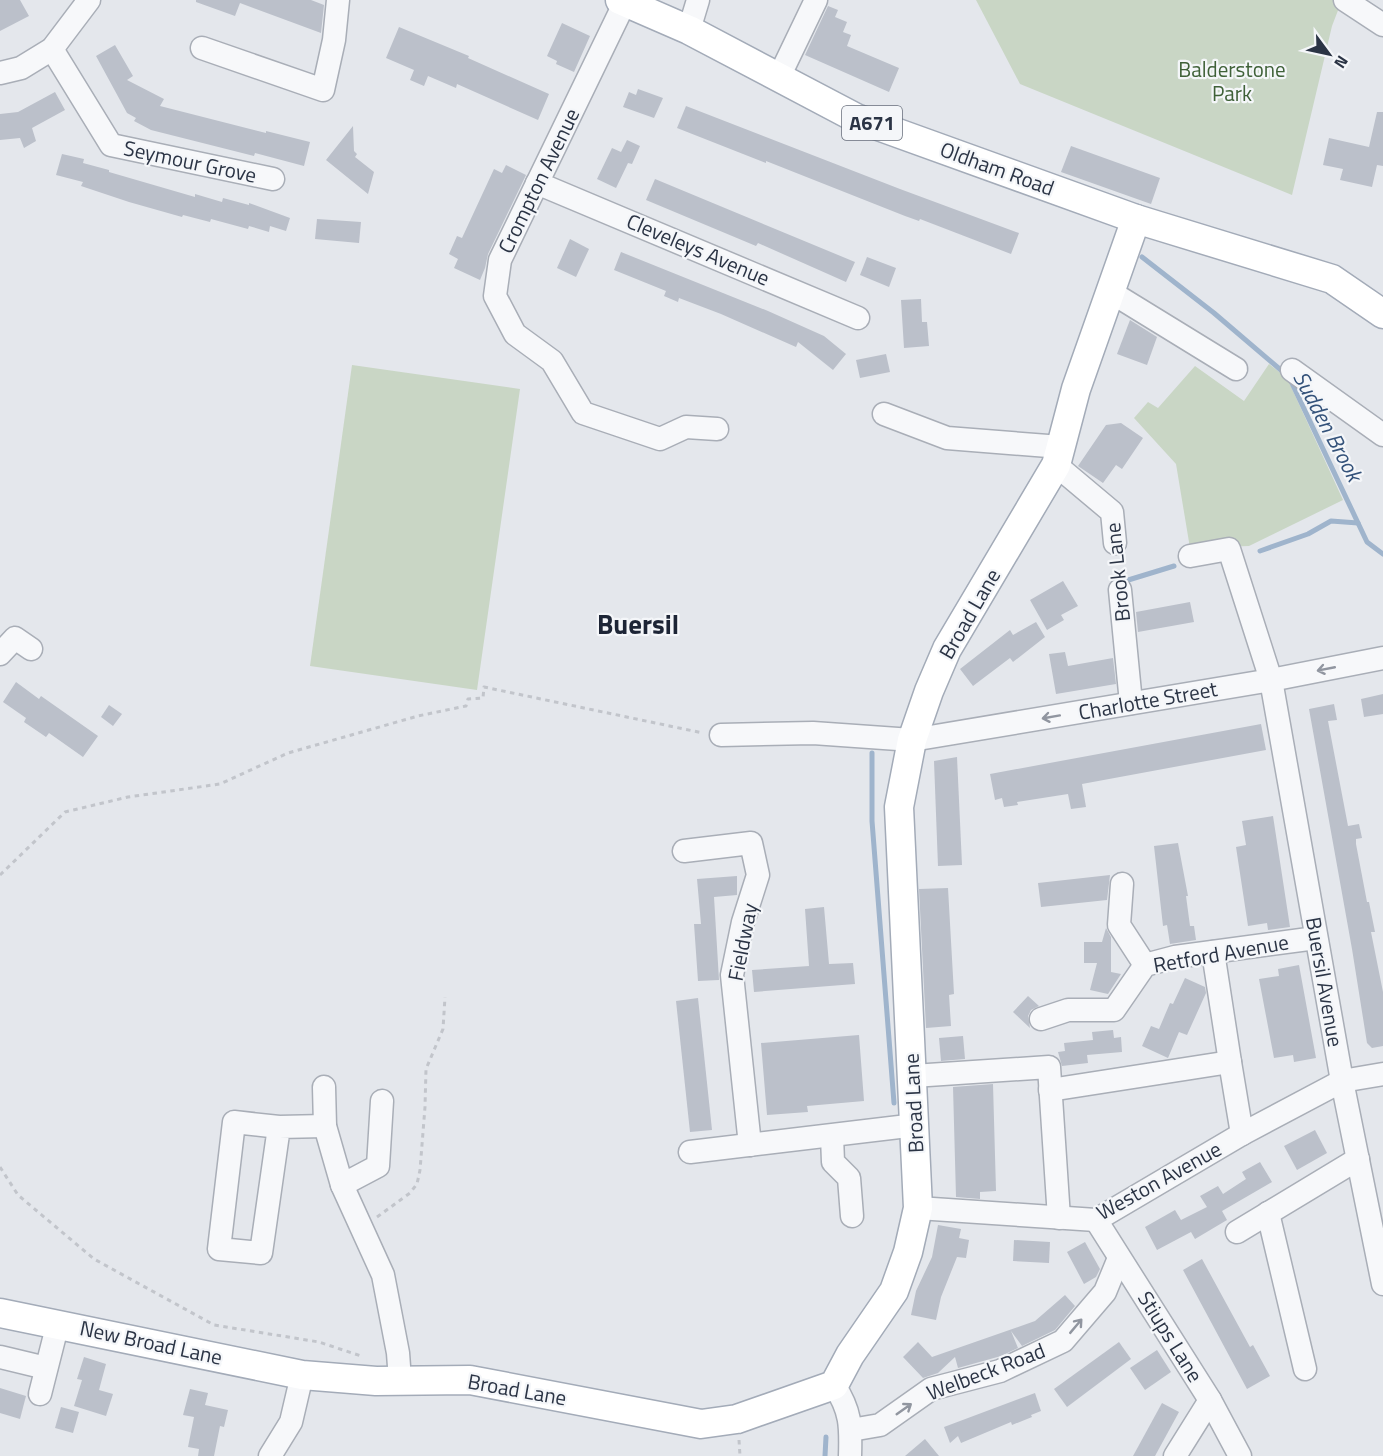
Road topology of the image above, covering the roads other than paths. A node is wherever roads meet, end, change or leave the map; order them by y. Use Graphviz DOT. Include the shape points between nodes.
graph roads {
  1 [pos="89,0"];
  2 [pos="338,0"];
  3 [pos="698,0"];
  4 [pos="816,0"];
  5 [pos="1345,0"];
  6 [pos="622,1"];
  7 [pos="1383,25"];
  8 [pos="689,30"];
  9 [pos="202,48"];
  10 [pos="52,49"];
  11 [pos="0,73"];
  12 [pos="779,77"];
  13 [pos="273,179"];
  14 [pos="537,183"];
  15 [pos="1136,219"];
  16 [pos="1109,291"];
  17 [pos="1383,314"];
  18 [pos="858,318"];
  19 [pos="1236,369"];
  20 [pos="1292,370"];
  21 [pos="884,414"];
  22 [pos="717,429"];
  23 [pos="1383,435"];
  24 [pos="1059,456"];
  25 [pos="1115,543"];
  26 [pos="1190,556"];
  27 [pos="1120,590"];
  28 [pos="31,649"];
  29 [pos="0,654"];
  30 [pos="1383,657"];
  31 [pos="1271,680"];
  32 [pos="1131,703"];
  33 [pos="721,735"];
  34 [pos="912,740"];
  35 [pos="684,850"];
  36 [pos="1122,884"];
  37 [pos="1316,938"];
  38 [pos="1213,952"];
  39 [pos="1145,965"];
  40 [pos="1041,1020"];
  41 [pos="1230,1062"];
  42 [pos="1383,1074"];
  43 [pos="913,1076"];
  44 [pos="1342,1081"];
  45 [pos="324,1086"];
  46 [pos="1050,1090"];
  47 [pos="382,1101"];
  48 [pos="916,1125"];
  49 [pos="324,1126"];
  50 [pos="279,1127"];
  51 [pos="1242,1134"];
  52 [pos="832,1136"];
  53 [pos="750,1145"];
  54 [pos="690,1152"];
  55 [pos="1358,1159"];
  56 [pos="342,1185"];
  57 [pos="918,1208"];
  58 [pos="1268,1213"];
  59 [pos="852,1216"];
  60 [pos="1059,1218"];
  61 [pos="1096,1220"];
  62 [pos="1237,1232"];
  63 [pos="1119,1258"];
  64 [pos="1383,1284"];
  65 [pos="0,1312"];
  66 [pos="58,1323"];
  67 [pos="0,1357"];
  68 [pos="46,1368"];
  69 [pos="1305,1369"];
  70 [pos="302,1375"];
  71 [pos="388,1381"];
  72 [pos="834,1385"];
  73 [pos="40,1394"];
  74 [pos="1210,1400"];
  75 [pos="851,1431"];
  76 [pos="270,1456"];
  77 [pos="850,1456"];
  78 [pos="1175,1456"];
  79 [pos="1240,1456"];
  1 -- 10 [label="street"];
  2 -- 9 [label="street" via="323,90"];
  3 -- 8 [label="street"];
  4 -- 12 [label="street"];
  5 -- 7 [label="street"];
  6 -- 8 [label="main road, Oldham Road / A671"];
  6 -- 14 [label="street, Crompton Avenue"];
  8 -- 12 [label="main road, Oldham Road / A671"];
  10 -- 11 [label="street" via="21,68"];
  10 -- 13 [label="street, Seymour Grove" via="111,145"];
  12 -- 15 [label="main road, Oldham Road / A671" via="856,118"];
  14 -- 18 [label="street, Cleveleys Avenue"];
  14 -- 22 [label="street, Crompton Avenue" via="500,260 495,296 515,334 552,361 583,413 660,439 686,427"];
  15 -- 16 [label="main road, Broad Lane"];
  15 -- 17 [label="main road, Oldham Road / A671" via="1332,279"];
  16 -- 19 [label="street"];
  16 -- 24 [label="main road, Broad Lane" via="1076,389"];
  20 -- 23 [label="street"];
  21 -- 24 [label="street" via="947,438"];
  24 -- 25 [label="street, Brook Lane" via="1112,512"];
  24 -- 34 [label="main road, Broad Lane" via="947,649"];
  26 -- 31 [label="street, Buersil Avenue" via="1229,549"];
  27 -- 32 [label="street, Brook Lane"];
  28 -- 29 [label="street" via="15,638"];
  30 -- 31 [label="street, Charlotte Street, one-way"];
  31 -- 32 [label="street, Charlotte Street"];
  31 -- 37 [label="street, Buersil Avenue"];
  32 -- 34 [label="street, Charlotte Street, one-way"];
  33 -- 34 [label="street, Charlotte Street" via="813,733"];
  34 -- 43 [label="main road, Broad Lane" via="899,807"];
  35 -- 53 [label="street, Fieldway" via="751,843 758,875 732,975"];
  36 -- 39 [label="street" via="1119,925"];
  37 -- 38 [label="street, Retford Avenue"];
  37 -- 44 [label="street, Buersil Avenue"];
  38 -- 39 [label="street, Retford Avenue"];
  38 -- 41 [label="street"];
  39 -- 40 [label="street, Retford Avenue" via="1114,1010 1068,1010"];
  41 -- 46 [label="street"];
  41 -- 51 [label="street"];
  42 -- 44 [label="street, Weston Avenue"];
  43 -- 46 [label="street" via="1049,1067"];
  43 -- 48 [label="main road, Broad Lane"];
  44 -- 51 [label="street, Weston Avenue"];
  44 -- 55 [label="street, Buersil Avenue"];
  45 -- 49 [label="street"];
  46 -- 60 [label="street"];
  47 -- 56 [label="street" via="378,1166"];
  48 -- 52 [label="street"];
  48 -- 57 [label="main road, Broad Lane"];
  49 -- 50 [label="street"];
  49 -- 56 [label="street"];
  50 -- 50 [label="street" via="261,1253 219,1249 234,1122"];
  51 -- 61 [label="street, Weston Avenue"];
  52 -- 53 [label="street"];
  52 -- 59 [label="street" via="833,1162 849,1178"];
  53 -- 54 [label="street"];
  55 -- 58 [label="street"];
  55 -- 64 [label="street, Buersil Avenue"];
  56 -- 71 [label="street" via="383,1275 398,1353"];
  57 -- 60 [label="street, Weston Avenue"];
  57 -- 72 [label="main road, Broad Lane" via="894,1292"];
  58 -- 62 [label="street"];
  58 -- 69 [label="street"];
  60 -- 61 [label="street, Weston Avenue"];
  61 -- 63 [label="street, Stiups Lane"];
  63 -- 74 [label="street, Stiups Lane"];
  75 -- 63 [label="street, Welbeck Road, one-way" via="880,1425 931,1389 1000,1371 1063,1341 1105,1292"];
  65 -- 66 [label="main road, New Broad Lane"];
  66 -- 68 [label="street"];
  66 -- 70 [label="main road, New Broad Lane"];
  67 -- 68 [label="street"];
  68 -- 73 [label="street"];
  70 -- 71 [label="main road, Broad Lane"];
  70 -- 76 [label="street" via="291,1422"];
  71 -- 72 [label="main road, Broad Lane" via="470,1380 701,1424 737,1419"];
  72 -- 75 [label="street" via="846,1404"];
  74 -- 78 [label="street"];
  74 -- 79 [label="street, Stiups Lane"];
  75 -- 77 [label="street"];
}
